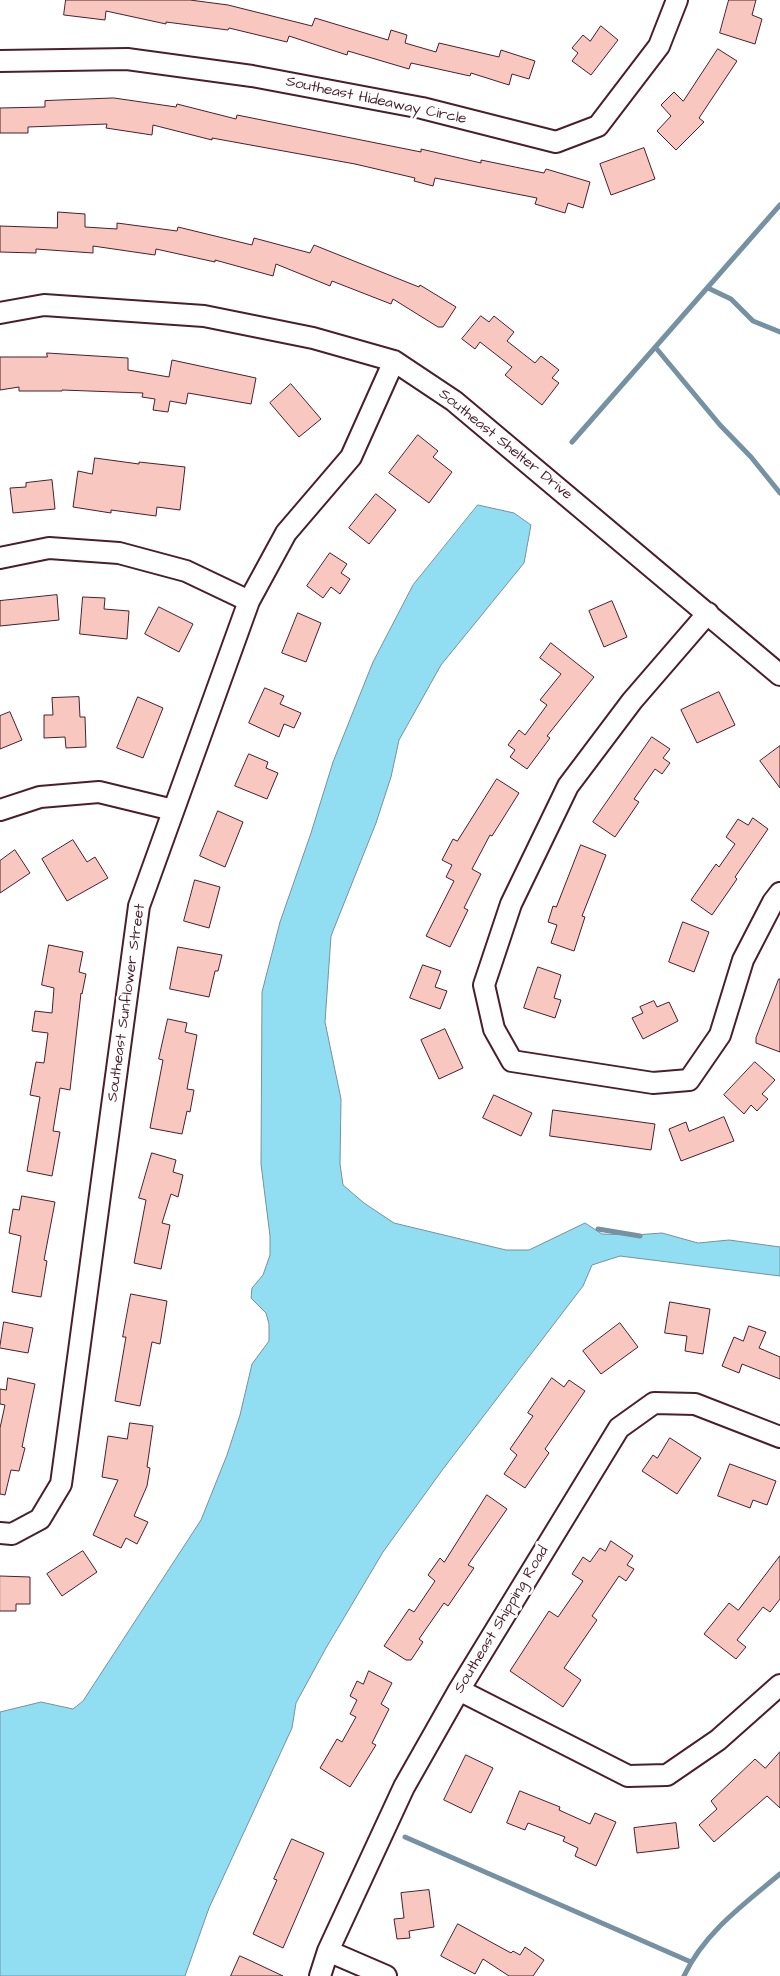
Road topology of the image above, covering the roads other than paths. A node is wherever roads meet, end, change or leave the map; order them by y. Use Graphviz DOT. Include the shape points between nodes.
graph roads {
  1 [pos="677,0"];
  2 [pos="0,61"];
  3 [pos="0,313"];
  4 [pos="394,360"];
  5 [pos="0,558"];
  6 [pos="249,601"];
  7 [pos="708,613"];
  8 [pos="780,675"];
  9 [pos="0,810"];
  10 [pos="173,810"];
  11 [pos="780,893"];
  12 [pos="780,1437"];
  13 [pos="0,1533"];
  14 [pos="780,1685"];
  15 [pos="459,1690"];
  16 [pos="328,1951"];
  17 [pos="320,1976"];
  18 [pos="386,1976"];
  1 -- 2 [label="street, Southeast Hideaway Circle" via="659,46 598,126 556,142 422,108 252,76 127,59"];
  3 -- 4 [label="street, Southeast Shelter Drive" via="44,306 204,316 313,338"];
  4 -- 6 [label="street, Southeast Sunflower Street" via="351,457 286,533"];
  4 -- 7 [label="street, Southeast Shelter Drive" via="454,401"];
  5 -- 6 [label="street" via="49,548 119,553 186,571"];
  6 -- 10 [label="street, Southeast Sunflower Street"];
  7 -- 8 [label="street, Southeast Shelter Drive"];
  7 -- 11 [label="street" via="632,701 568,786 511,904 484,985 494,1028 512,1061 653,1083 689,1080 720,1035 743,960"];
  9 -- 10 [label="street" via="40,797 99,792"];
  10 -- 13 [label="street, Southeast Sunflower Street" via="139,906 61,1484 40,1519 12,1534"];
  12 -- 15 [label="street, Southeast Shipping Road" via="695,1404 654,1403 620,1428"];
  14 -- 15 [label="street" via="718,1740 666,1775 628,1776"];
  15 -- 16 [label="street, Southeast Shipping Road" via="404,1786"];
  16 -- 17 [label="street, Southeast Shipping Road"];
  16 -- 18 [label="street"];
}
